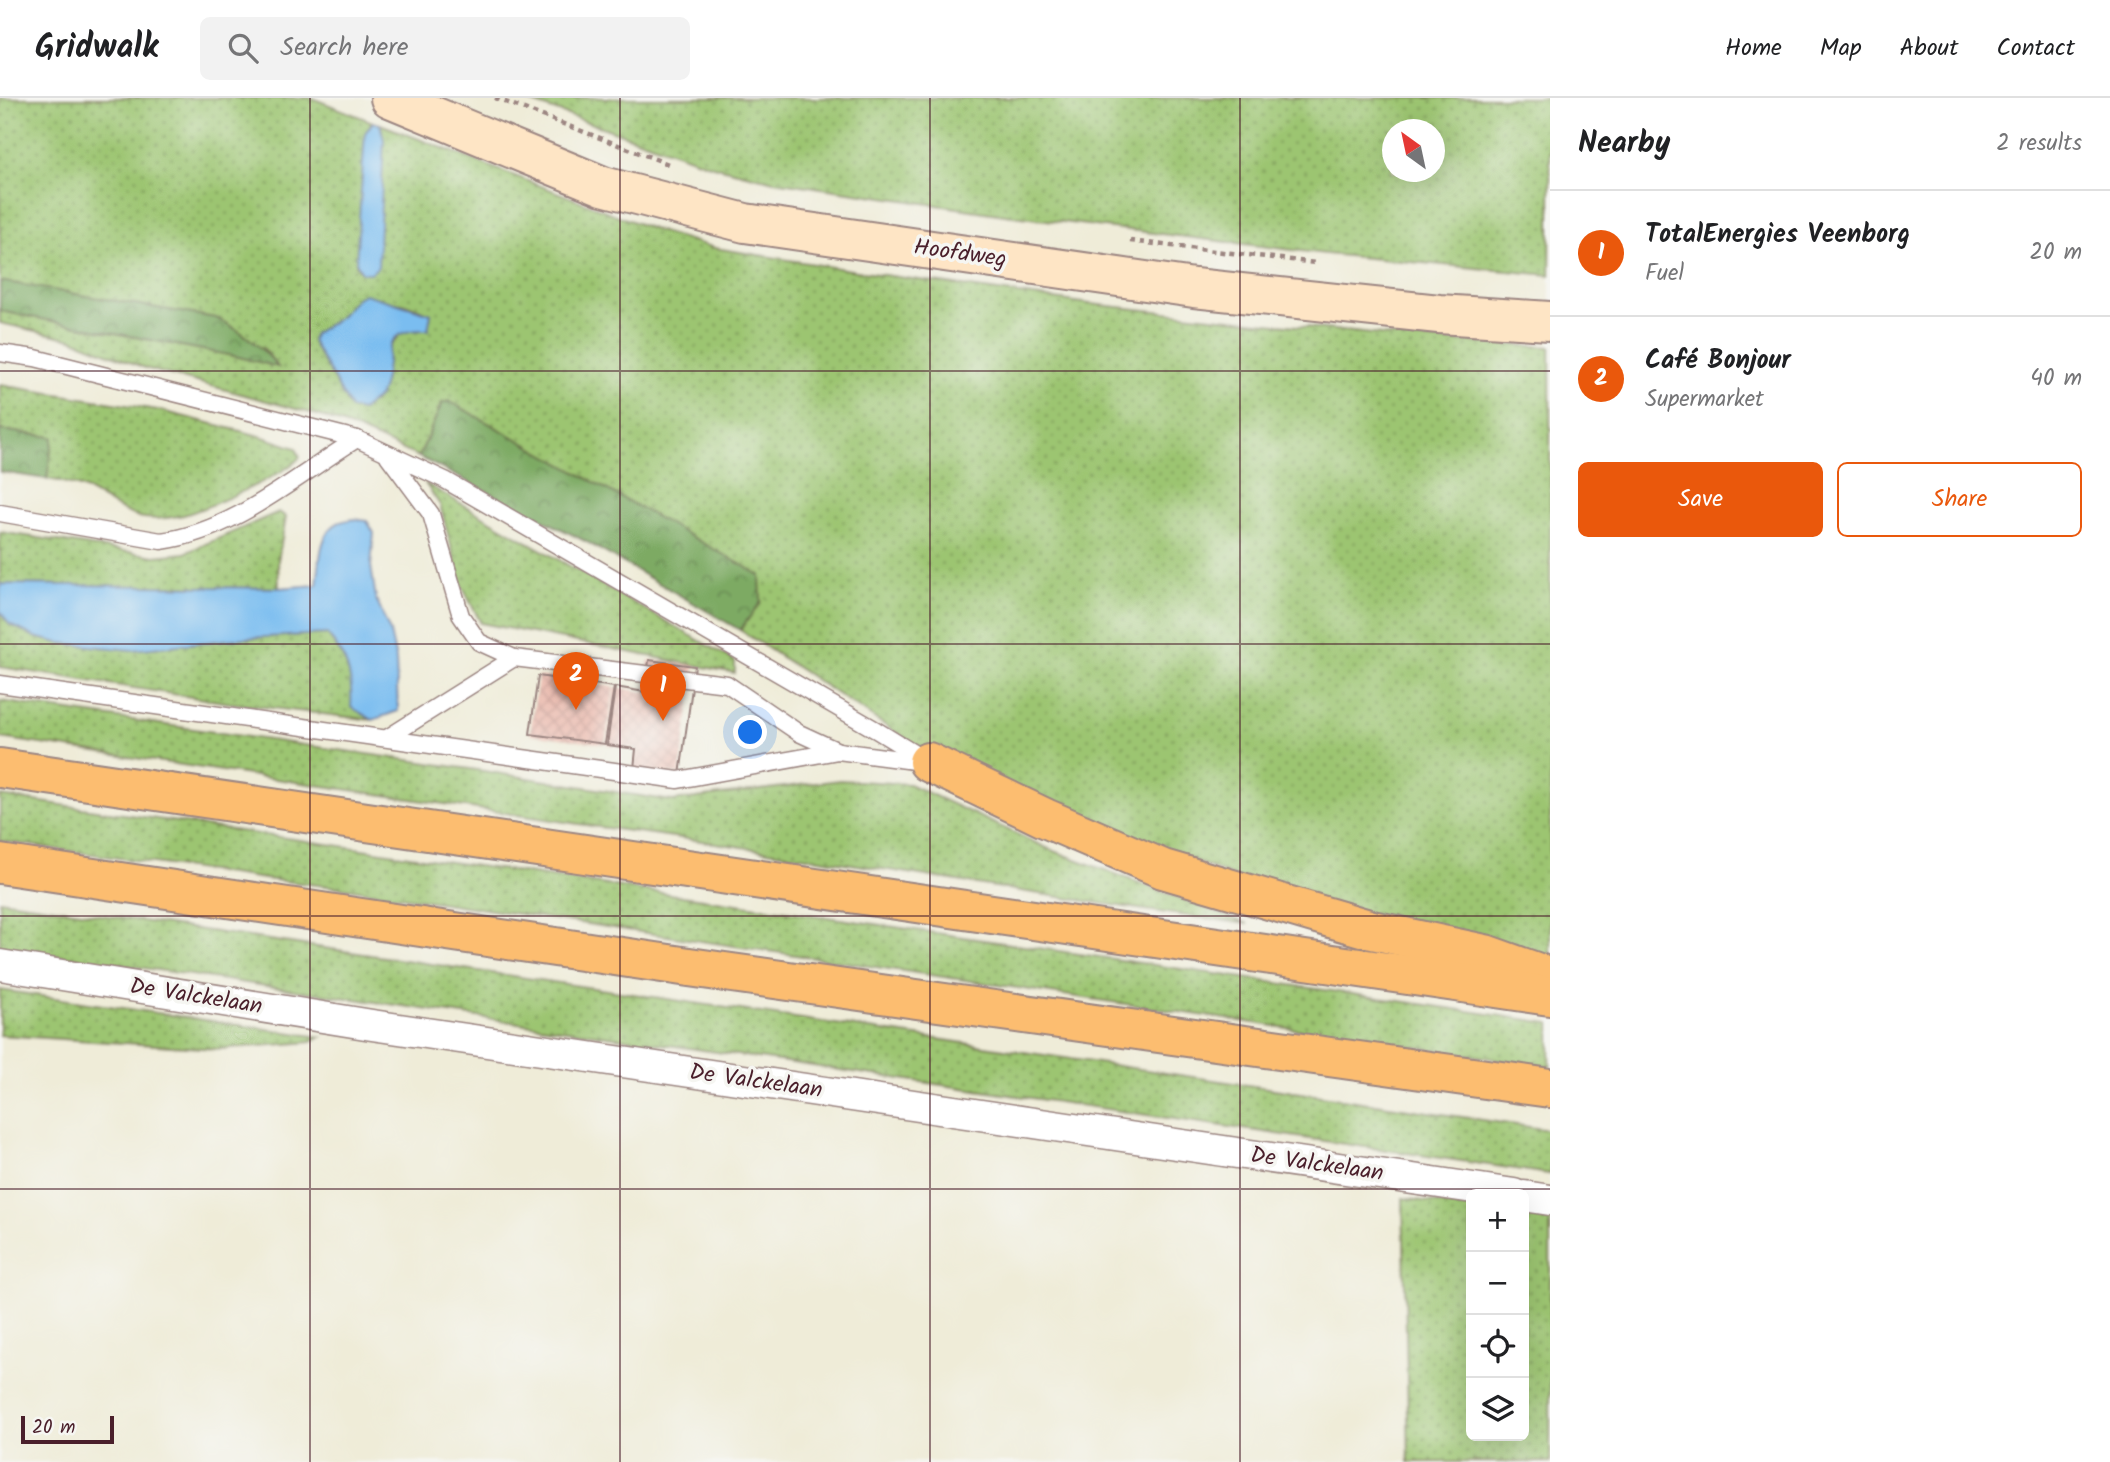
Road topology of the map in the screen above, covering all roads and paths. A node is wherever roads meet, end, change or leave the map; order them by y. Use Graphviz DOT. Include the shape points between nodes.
graph roads {
  1 [pos="390,98"];
  2 [pos="495,98"];
  3 [pos="681,169"];
  4 [pos="1118,239"];
  5 [pos="1326,264"];
  6 [pos="1550,320"];
  7 [pos="0,353"];
  8 [pos="358,439"];
  9 [pos="385,452"];
  10 [pos="0,513"];
  11 [pos="514,658"];
  12 [pos="0,684"];
  13 [pos="387,737"];
  14 [pos="838,751"];
  15 [pos="928,762"];
  16 [pos="0,768"];
  17 [pos="0,864"];
  18 [pos="0,965"];
  19 [pos="1550,977"];
  20 [pos="1550,996"];
  21 [pos="1550,1088"];
  22 [pos="1480,1189"];
  23 [pos="1529,1197"];
  24 [pos="1550,1200"];
  1 -- 6 [label="main road, Hoofdweg" via="603,186 745,223 1194,288 1439,314"];
  2 -- 3 [label="path"];
  4 -- 5 [label="path"];
  7 -- 8 [label="lane"];
  8 -- 9 [label="lane"];
  8 -- 10 [label="lane" via="255,507 184,538 161,541"];
  9 -- 11 [label="lane" via="431,514 461,616 479,642"];
  9 -- 15 [label="lane" via="445,480"];
  11 -- 13 [label="lane"];
  11 -- 14 [label="lane" via="727,684 799,733"];
  12 -- 13 [label="lane"];
  13 -- 14 [label="lane" via="678,779"];
  14 -- 15 [label="lane"];
  15 -- 19 [label="highway" via="1163,869 1372,930 1485,954"];
  16 -- 20 [label="highway"];
  17 -- 21 [label="highway"];
  18 -- 22 [label="street, De Valckelaan" via="399,1029"];
  23 -- 24 [label="street"];
}
